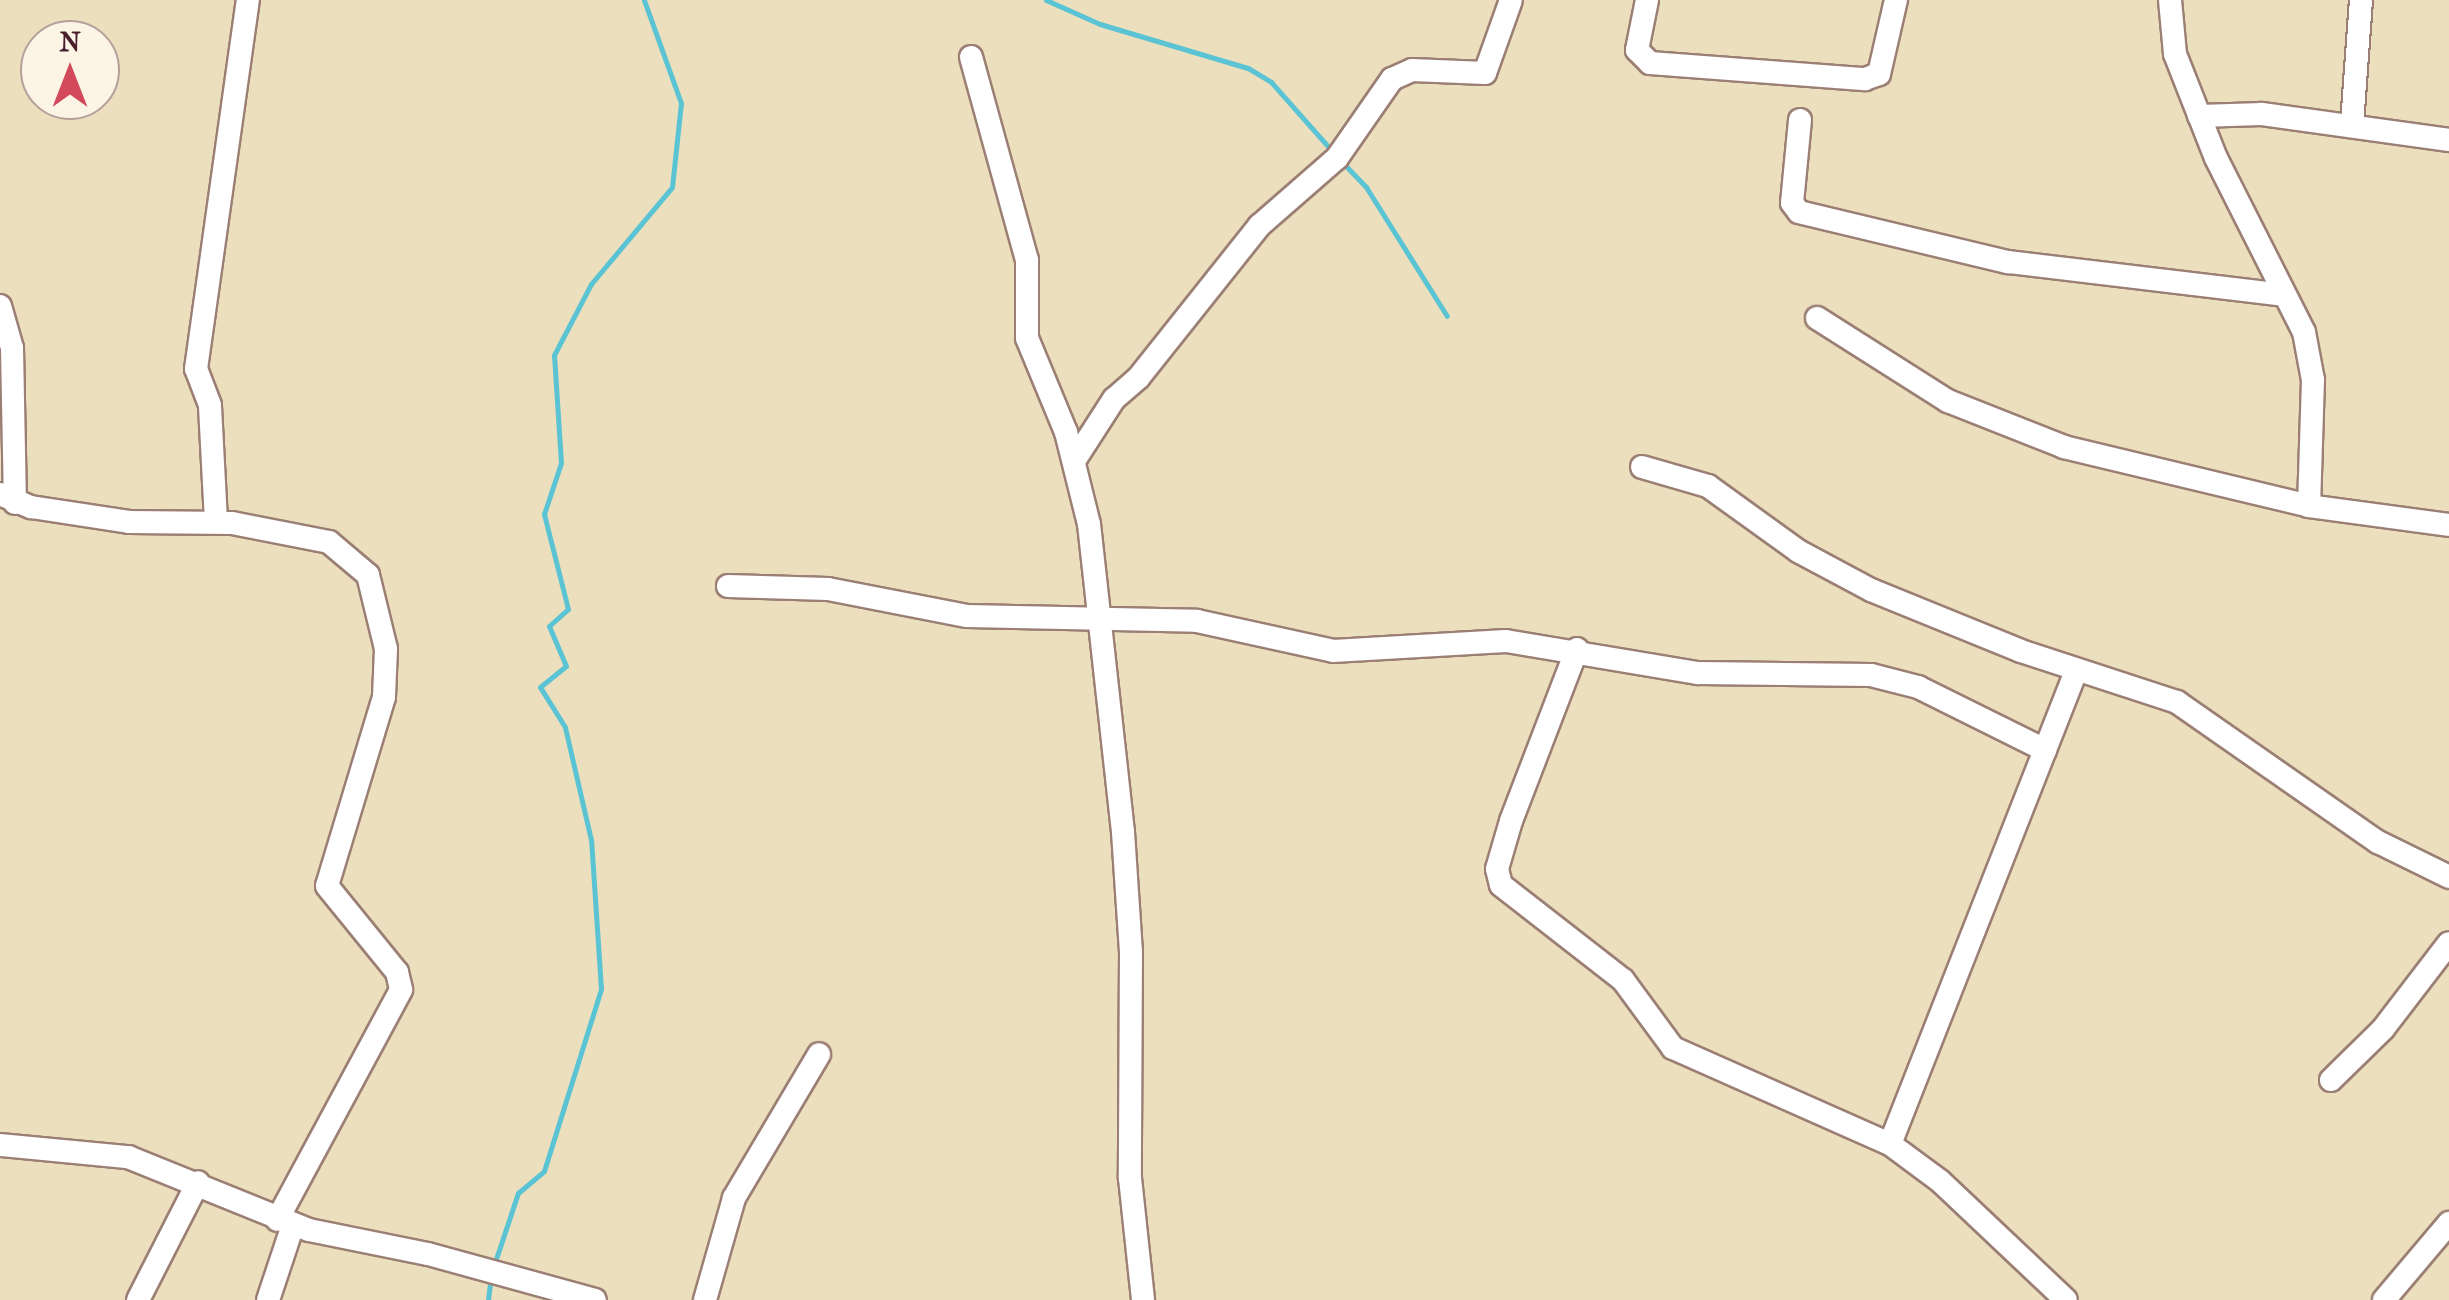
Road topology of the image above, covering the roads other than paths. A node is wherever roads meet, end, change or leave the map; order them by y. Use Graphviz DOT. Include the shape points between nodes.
graph roads {
  1 [pos="248,0"];
  2 [pos="1512,0"];
  3 [pos="1647,0"];
  4 [pos="1896,0"];
  5 [pos="2170,0"];
  6 [pos="2361,0"];
  7 [pos="971,57"];
  8 [pos="2199,116"];
  9 [pos="1800,120"];
  10 [pos="2352,125"];
  11 [pos="2449,140"];
  12 [pos="2283,295"];
  13 [pos="0,306"];
  14 [pos="1817,318"];
  15 [pos="1074,461"];
  16 [pos="1642,467"];
  17 [pos="8,498"];
  18 [pos="2310,506"];
  19 [pos="216,521"];
  20 [pos="2449,526"];
  21 [pos="728,586"];
  22 [pos="1101,622"];
  23 [pos="1577,648"];
  24 [pos="2076,671"];
  25 [pos="2045,750"];
  26 [pos="2449,876"];
  27 [pos="2449,943"];
  28 [pos="819,1054"];
  29 [pos="2331,1080"];
  30 [pos="1890,1144"];
  31 [pos="0,1145"];
  32 [pos="198,1182"];
  33 [pos="285,1222"];
  34 [pos="2449,1223"];
  35 [pos="138,1300"];
  36 [pos="268,1300"];
  37 [pos="595,1300"];
  38 [pos="705,1300"];
  39 [pos="1143,1300"];
  40 [pos="2066,1300"];
  41 [pos="2384,1300"];
  1 -- 19 [label="street" via="196,369 210,405"];
  2 -- 15 [label="street" via="1485,73 1412,70 1392,79 1337,158 1259,226 1139,377 1114,398"];
  3 -- 4 [label="street" via="1637,50 1650,63 1865,80 1878,74"];
  5 -- 8 [label="street" via="2170,33"];
  6 -- 10 [label="street"];
  7 -- 15 [label="street" via="1027,260 1028,338"];
  8 -- 10 [label="street" via="2262,114"];
  8 -- 12 [label="street"];
  9 -- 12 [label="street" via="1792,202 1799,212 2008,262"];
  10 -- 11 [label="street"];
  12 -- 18 [label="street" via="2304,332 2312,380"];
  13 -- 17 [label="street" via="12,348"];
  14 -- 18 [label="street" via="1948,401 2064,447"];
  15 -- 22 [label="street" via="1090,524"];
  16 -- 24 [label="street" via="1708,486 1798,551 1871,590"];
  17 -- 19 [label="street" via="129,522"];
  18 -- 20 [label="street"];
  19 -- 33 [label="street" via="329,542 354,559 368,575 388,664 327,886 397,972 400,990"];
  21 -- 22 [label="street" via="807,587 966,616"];
  22 -- 23 [label="street" via="1212,622 1333,652 1506,641"];
  22 -- 39 [label="street" via="1131,952 1130,1178"];
  23 -- 25 [label="street" via="1698,673 1848,672 1894,680"];
  23 -- 30 [label="street" via="1511,821 1497,869 1501,884 1623,980 1673,1048"];
  24 -- 25 [label="street"];
  24 -- 26 [label="street" via="2106,674 2177,702 2378,842"];
  25 -- 30 [label="street"];
  27 -- 29 [label="street" via="2383,1029"];
  28 -- 38 [label="street" via="734,1198"];
  30 -- 40 [label="street" via="1940,1181"];
  31 -- 32 [label="street" via="128,1156"];
  32 -- 33 [label="street"];
  32 -- 35 [label="street"];
  33 -- 36 [label="street"];
  33 -- 37 [label="street"];
  34 -- 41 [label="street"];
}
